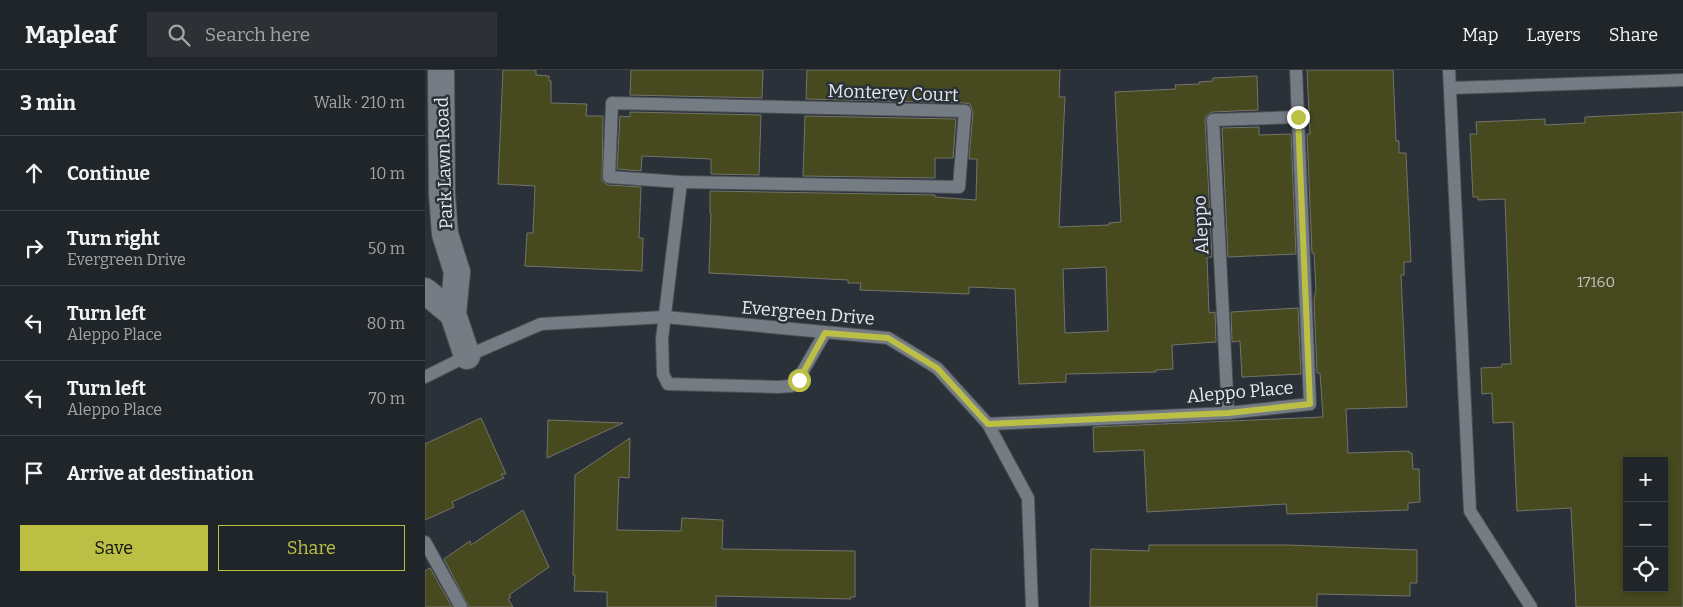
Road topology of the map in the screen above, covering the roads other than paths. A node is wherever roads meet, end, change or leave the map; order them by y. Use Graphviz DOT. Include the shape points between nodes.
graph roads {
  1 [pos="441,70"];
  2 [pos="1296,70"];
  3 [pos="1449,70"];
  4 [pos="1683,80"];
  5 [pos="1450,88"];
  6 [pos="1298,117"];
  7 [pos="681,182"];
  8 [pos="425,291"];
  9 [pos="453,314"];
  10 [pos="665,317"];
  11 [pos="825,333"];
  12 [pos="467,356"];
  13 [pos="425,377"];
  14 [pos="1228,413"];
  15 [pos="988,424"];
  16 [pos="425,542"];
  17 [pos="461,607"];
  18 [pos="1032,607"];
  19 [pos="1531,607"];
  1 -- 9 [label="street, Park Lawn Road" via="445,234 457,272"];
  2 -- 6 [label="lane, Aleppo Place"];
  3 -- 5 [label="lane"];
  4 -- 5 [label="lane"];
  5 -- 19 [label="lane" via="1470,511"];
  6 -- 14 [label="lane, Aleppo Place" via="1310,404"];
  6 -- 14 [label="lane, Aleppo" via="1213,120"];
  7 -- 7 [label="lane, Monterey Court" via="609,177 612,103 965,111 959,187"];
  7 -- 10 [label="lane"];
  8 -- 9 [label="street"];
  9 -- 12 [label="street, Park Lawn Road"];
  10 -- 11 [label="lane, Evergreen Drive"];
  10 -- 11 [label="lane" via="663,374 668,384 678,386 791,386 799,380"];
  10 -- 12 [label="lane, Evergreen Drive" via="541,324"];
  11 -- 15 [label="lane, Evergreen Drive" via="888,338 937,368"];
  12 -- 13 [label="lane, Evergreen Drive"];
  14 -- 15 [label="lane, Aleppo Place"];
  15 -- 18 [label="lane, Evergreen Drive" via="1027,498"];
  16 -- 17 [label="lane"];
}
